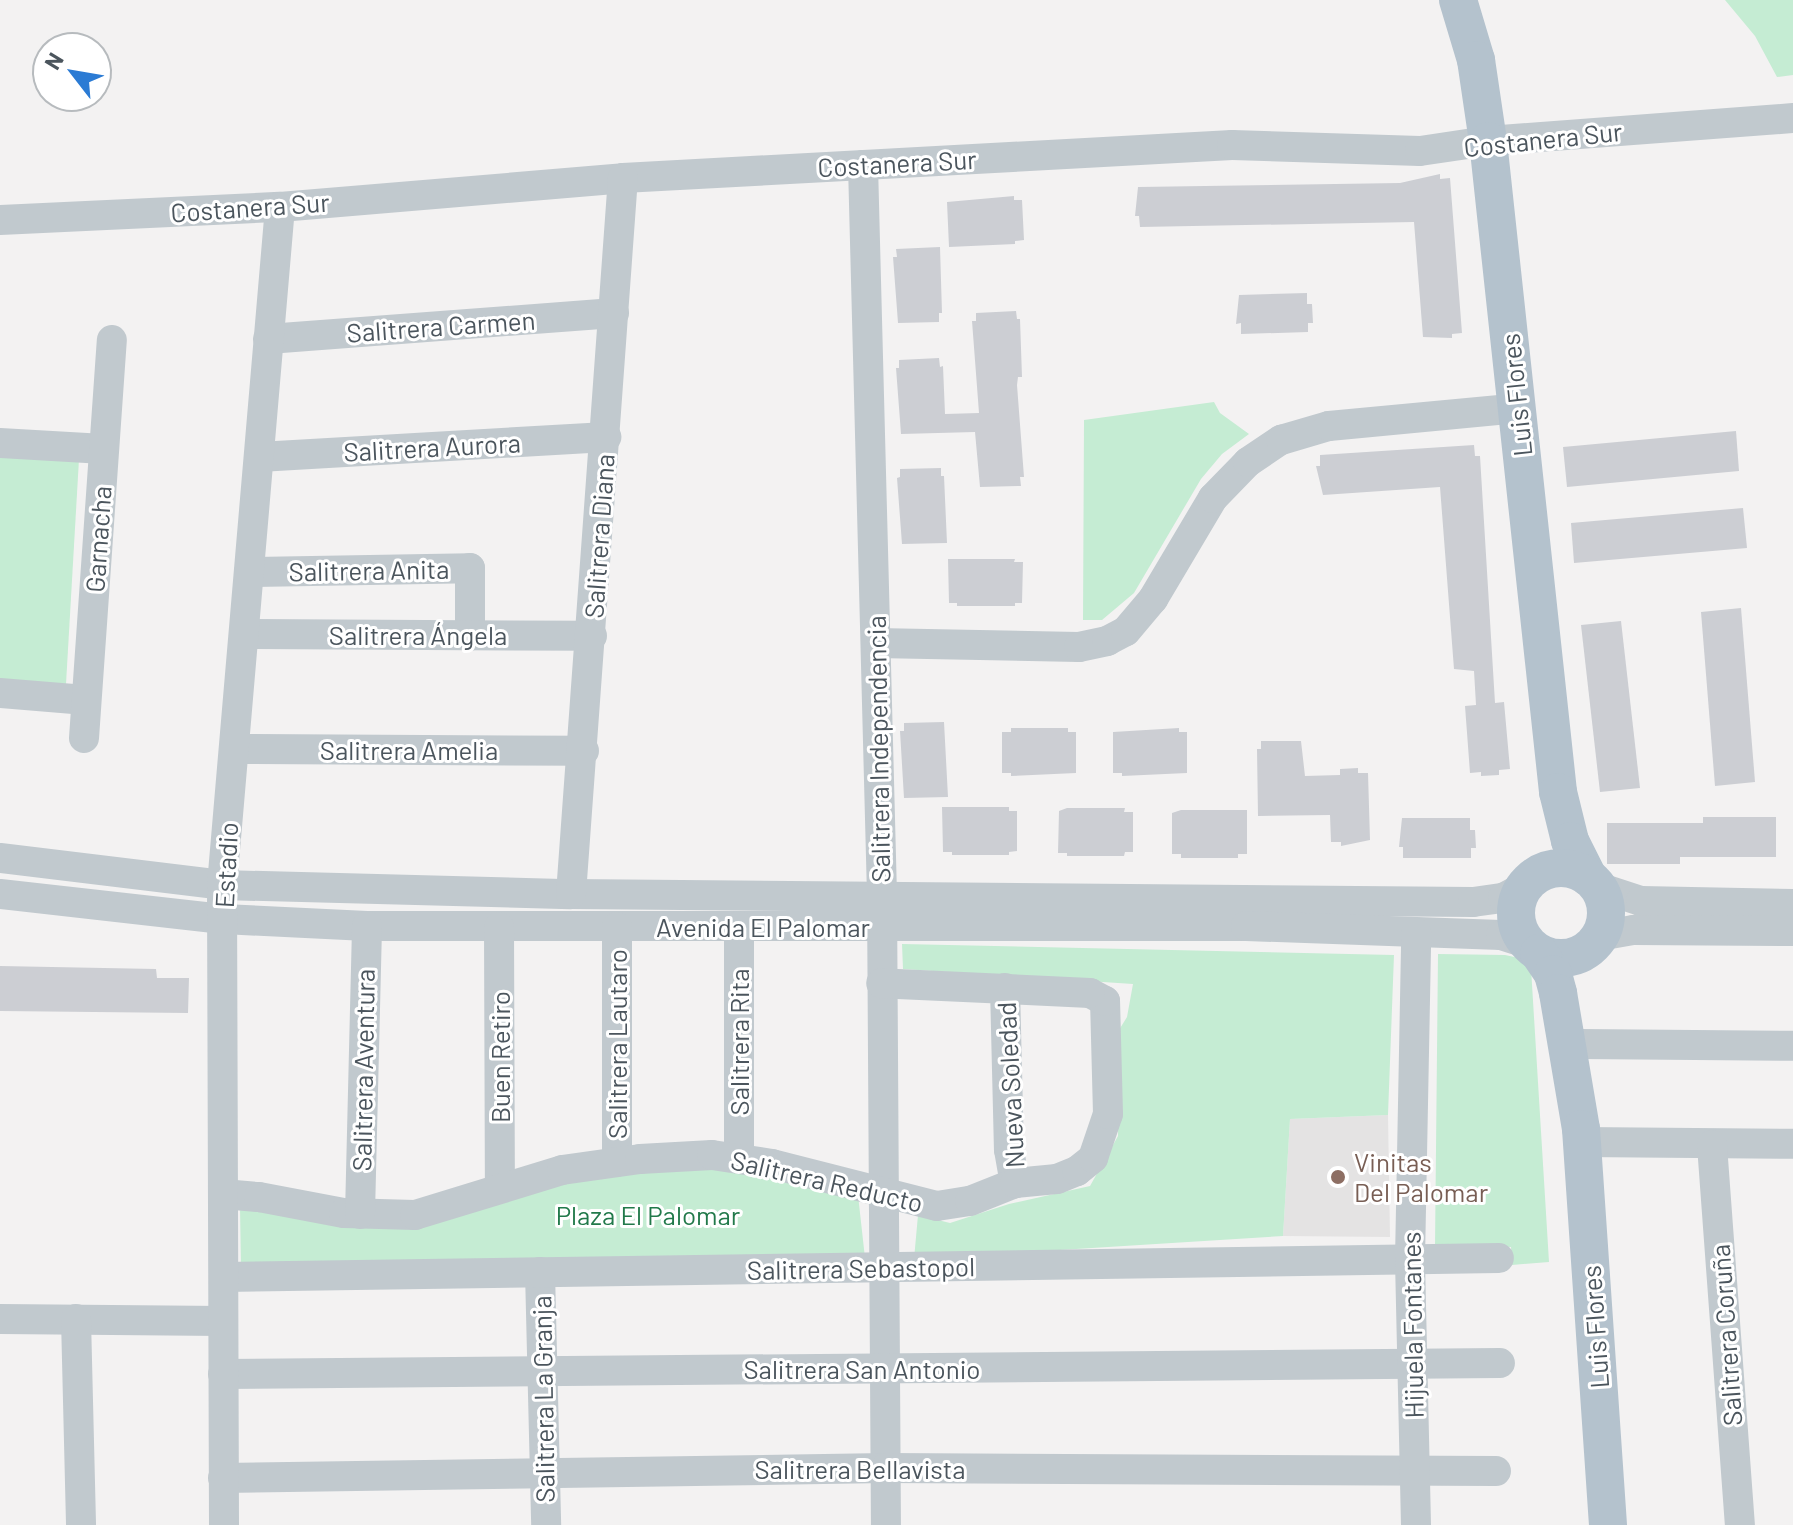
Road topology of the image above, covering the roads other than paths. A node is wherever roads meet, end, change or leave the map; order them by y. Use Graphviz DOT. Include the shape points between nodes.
graph roads {
  1 [pos="1458,0"];
  2 [pos="1793,118"];
  3 [pos="1488,141"];
  4 [pos="863,165"];
  5 [pos="623,178"];
  6 [pos="280,207"];
  7 [pos="0,220"];
  8 [pos="614,313"];
  9 [pos="268,339"];
  10 [pos="112,340"];
  11 [pos="1518,408"];
  12 [pos="606,437"];
  13 [pos="0,443"];
  14 [pos="104,449"];
  15 [pos="259,457"];
  16 [pos="249,572"];
  17 [pos="244,634"];
  18 [pos="470,636"];
  19 [pos="592,636"];
  20 [pos="876,643"];
  21 [pos="0,693"];
  22 [pos="86,700"];
  23 [pos="84,738"];
  24 [pos="234,749"];
  25 [pos="584,751"];
  26 [pos="1558,792"];
  27 [pos="0,858"];
  28 [pos="1532,880"];
  29 [pos="1593,882"];
  30 [pos="222,885"];
  31 [pos="0,894"];
  32 [pos="571,894"];
  33 [pos="882,896"];
  34 [pos="1793,904"];
  35 [pos="223,919"];
  36 [pos="367,926"];
  37 [pos="739,926"];
  38 [pos="499,927"];
  39 [pos="617,927"];
  40 [pos="882,927"];
  41 [pos="1793,931"];
  42 [pos="1416,933"];
  43 [pos="1594,942"];
  44 [pos="1532,948"];
  45 [pos="881,983"];
  46 [pos="1005,988"];
  47 [pos="1580,1044"];
  48 [pos="1793,1046"];
  49 [pos="1581,1136"];
  50 [pos="1793,1144"];
  51 [pos="1712,1145"];
  52 [pos="739,1157"];
  53 [pos="617,1162"];
  54 [pos="1015,1183"];
  55 [pos="500,1188"];
  56 [pos="885,1193"];
  57 [pos="223,1194"];
  58 [pos="360,1214"];
  59 [pos="1499,1258"];
  60 [pos="1410,1260"];
  61 [pos="884,1268"];
  62 [pos="540,1272"];
  63 [pos="224,1277"];
  64 [pos="0,1319"];
  65 [pos="76,1319"];
  66 [pos="223,1321"];
  67 [pos="1411,1361"];
  68 [pos="1500,1363"];
  69 [pos="885,1370"];
  70 [pos="542,1371"];
  71 [pos="223,1374"];
  72 [pos="886,1468"];
  73 [pos="1414,1470"];
  74 [pos="544,1471"];
  75 [pos="1496,1471"];
  76 [pos="223,1478"];
  77 [pos="81,1525"];
  78 [pos="224,1525"];
  79 [pos="546,1525"];
  80 [pos="886,1525"];
  81 [pos="1416,1525"];
  82 [pos="1608,1525"];
  83 [pos="1740,1525"];
  1 -- 3 [label="main road, Luis Flores" via="1476,60"];
  2 -- 3 [label="street, Costanera Sur"];
  3 -- 4 [label="street, Costanera Sur" via="1420,151 1232,145"];
  3 -- 11 [label="main road, Luis Flores"];
  4 -- 5 [label="street, Costanera Sur"];
  4 -- 20 [label="street, Salitrera Independencia"];
  5 -- 6 [label="street, Costanera Sur"];
  5 -- 8 [label="street, Salitrera Diana"];
  6 -- 7 [label="street, Costanera Sur"];
  6 -- 9 [label="street, Estadio"];
  8 -- 9 [label="street, Salitrera Carmen"];
  8 -- 12 [label="street, Salitrera Diana"];
  9 -- 15 [label="street, Estadio"];
  10 -- 14 [label="street, Garnacha"];
  11 -- 20 [label="street" via="1329,426 1281,440 1248,462 1213,498 1153,599 1126,631 1107,641 1079,647"];
  11 -- 26 [label="main road, Luis Flores"];
  12 -- 15 [label="street, Salitrera Aurora"];
  12 -- 19 [label="street, Salitrera Diana"];
  13 -- 14 [label="street"];
  14 -- 22 [label="street, Garnacha"];
  15 -- 16 [label="street, Estadio"];
  16 -- 17 [label="street, Estadio"];
  16 -- 18 [label="street, Salitrera Anita" via="470,568"];
  17 -- 18 [label="street, Salitrera Ángela"];
  17 -- 24 [label="street, Estadio"];
  18 -- 19 [label="street, Salitrera Ángela"];
  19 -- 25 [label="street, Salitrera Diana"];
  20 -- 33 [label="street, Salitrera Independencia"];
  21 -- 22 [label="street"];
  22 -- 23 [label="street, Garnacha"];
  24 -- 25 [label="street, Salitrera Amelia"];
  24 -- 30 [label="street, Estadio"];
  25 -- 32 [label="street, Salitrera Diana"];
  26 -- 28 [label="main road, Luis Flores" via="1555,843"];
  26 -- 29 [label="main road, Luis Flores" via="1570,841"];
  27 -- 30 [label="street, Avenida El Palomar"];
  28 -- 29 [label="main road" via="1561,868"];
  28 -- 33 [label="street, Avenida El Palomar" via="1503,898 1473,902"];
  28 -- 44 [label="main road" via="1515,914"];
  29 -- 34 [label="street" via="1641,901"];
  29 -- 43 [label="main road" via="1606,914"];
  30 -- 32 [label="street, Avenida El Palomar"];
  30 -- 35 [label="street, Estadio"];
  31 -- 35 [label="street, Avenida El Palomar"];
  32 -- 33 [label="street, Avenida El Palomar"];
  33 -- 40 [label="street, Salitrera Independencia"];
  35 -- 36 [label="street, Avenida El Palomar"];
  35 -- 57 [label="street, Estadio"];
  36 -- 38 [label="street, Avenida El Palomar"];
  36 -- 58 [label="street, Salitrera Aventura"];
  37 -- 39 [label="street, Avenida El Palomar"];
  37 -- 40 [label="street, Avenida El Palomar"];
  37 -- 52 [label="street, Salitrera Rita"];
  38 -- 39 [label="street, Avenida El Palomar"];
  38 -- 55 [label="street, Buen Retiro"];
  39 -- 53 [label="street, Salitrera Lautaro"];
  40 -- 42 [label="street, Avenida El Palomar" via="1246,926"];
  40 -- 45 [label="street, Salitrera Independencia"];
  41 -- 43 [label="street" via="1634,930"];
  42 -- 44 [label="street, Avenida El Palomar" via="1501,935"];
  42 -- 60 [label="street, Hijuela Fontanes"];
  43 -- 44 [label="main road" via="1568,958"];
  43 -- 47 [label="main road, Luis Flores" via="1583,966"];
  44 -- 49 [label="main road, Luis Flores" via="1553,974 1558,993"];
  45 -- 46 [label="street, Salitrera Reducto"];
  45 -- 56 [label="street, Salitrera Independencia"];
  46 -- 54 [label="street, Nueva Soledad" via="1009,1150"];
  46 -- 54 [label="street, Salitrera Reducto" via="1090,993 1105,1001 1108,1114 1093,1158 1057,1179"];
  47 -- 48 [label="street"];
  47 -- 49 [label="main road, Luis Flores"];
  49 -- 51 [label="street"];
  49 -- 82 [label="main road, Luis Flores"];
  50 -- 51 [label="street"];
  51 -- 83 [label="street, Salitrera Coruña"];
  52 -- 53 [label="street, Salitrera Reducto"];
  52 -- 56 [label="street, Salitrera Reducto"];
  53 -- 55 [label="street, Salitrera Reducto" via="562,1170"];
  54 -- 56 [label="street, Salitrera Reducto" via="970,1201 937,1206"];
  55 -- 58 [label="street, Salitrera Reducto" via="415,1215"];
  56 -- 61 [label="street, Salitrera Independencia"];
  57 -- 58 [label="street, Salitrera Reducto"];
  57 -- 63 [label="street, Estadio"];
  59 -- 60 [label="street, Salitrera Sebastopol"];
  60 -- 61 [label="street, Salitrera Sebastopol"];
  60 -- 67 [label="street, Hijuela Fontanes"];
  61 -- 62 [label="street, Salitrera Sebastopol"];
  61 -- 69 [label="street, Salitrera Independencia"];
  62 -- 63 [label="street, Salitrera Sebastopol"];
  62 -- 70 [label="street, Salitrera La Granja"];
  63 -- 66 [label="street, Estadio"];
  64 -- 65 [label="street"];
  65 -- 66 [label="street"];
  65 -- 77 [label="street"];
  66 -- 71 [label="street, Estadio"];
  67 -- 68 [label="street, Salitrera San Antonio"];
  67 -- 69 [label="street, Salitrera San Antonio"];
  67 -- 73 [label="street, Hijuela Fontanes"];
  69 -- 70 [label="street, Salitrera San Antonio"];
  69 -- 72 [label="street, Salitrera Independencia"];
  70 -- 71 [label="street, Salitrera San Antonio"];
  70 -- 74 [label="street, Salitrera La Granja"];
  71 -- 76 [label="street, Estadio"];
  72 -- 73 [label="street, Salitrera Bellavista"];
  72 -- 74 [label="street, Salitrera Bellavista"];
  72 -- 80 [label="street, Salitrera Independencia"];
  73 -- 75 [label="street, Salitrera Bellavista"];
  73 -- 81 [label="street, Hijuela Fontanes"];
  74 -- 76 [label="street, Salitrera Bellavista"];
  74 -- 79 [label="street, Salitrera La Granja"];
  76 -- 78 [label="street, Estadio"];
}
